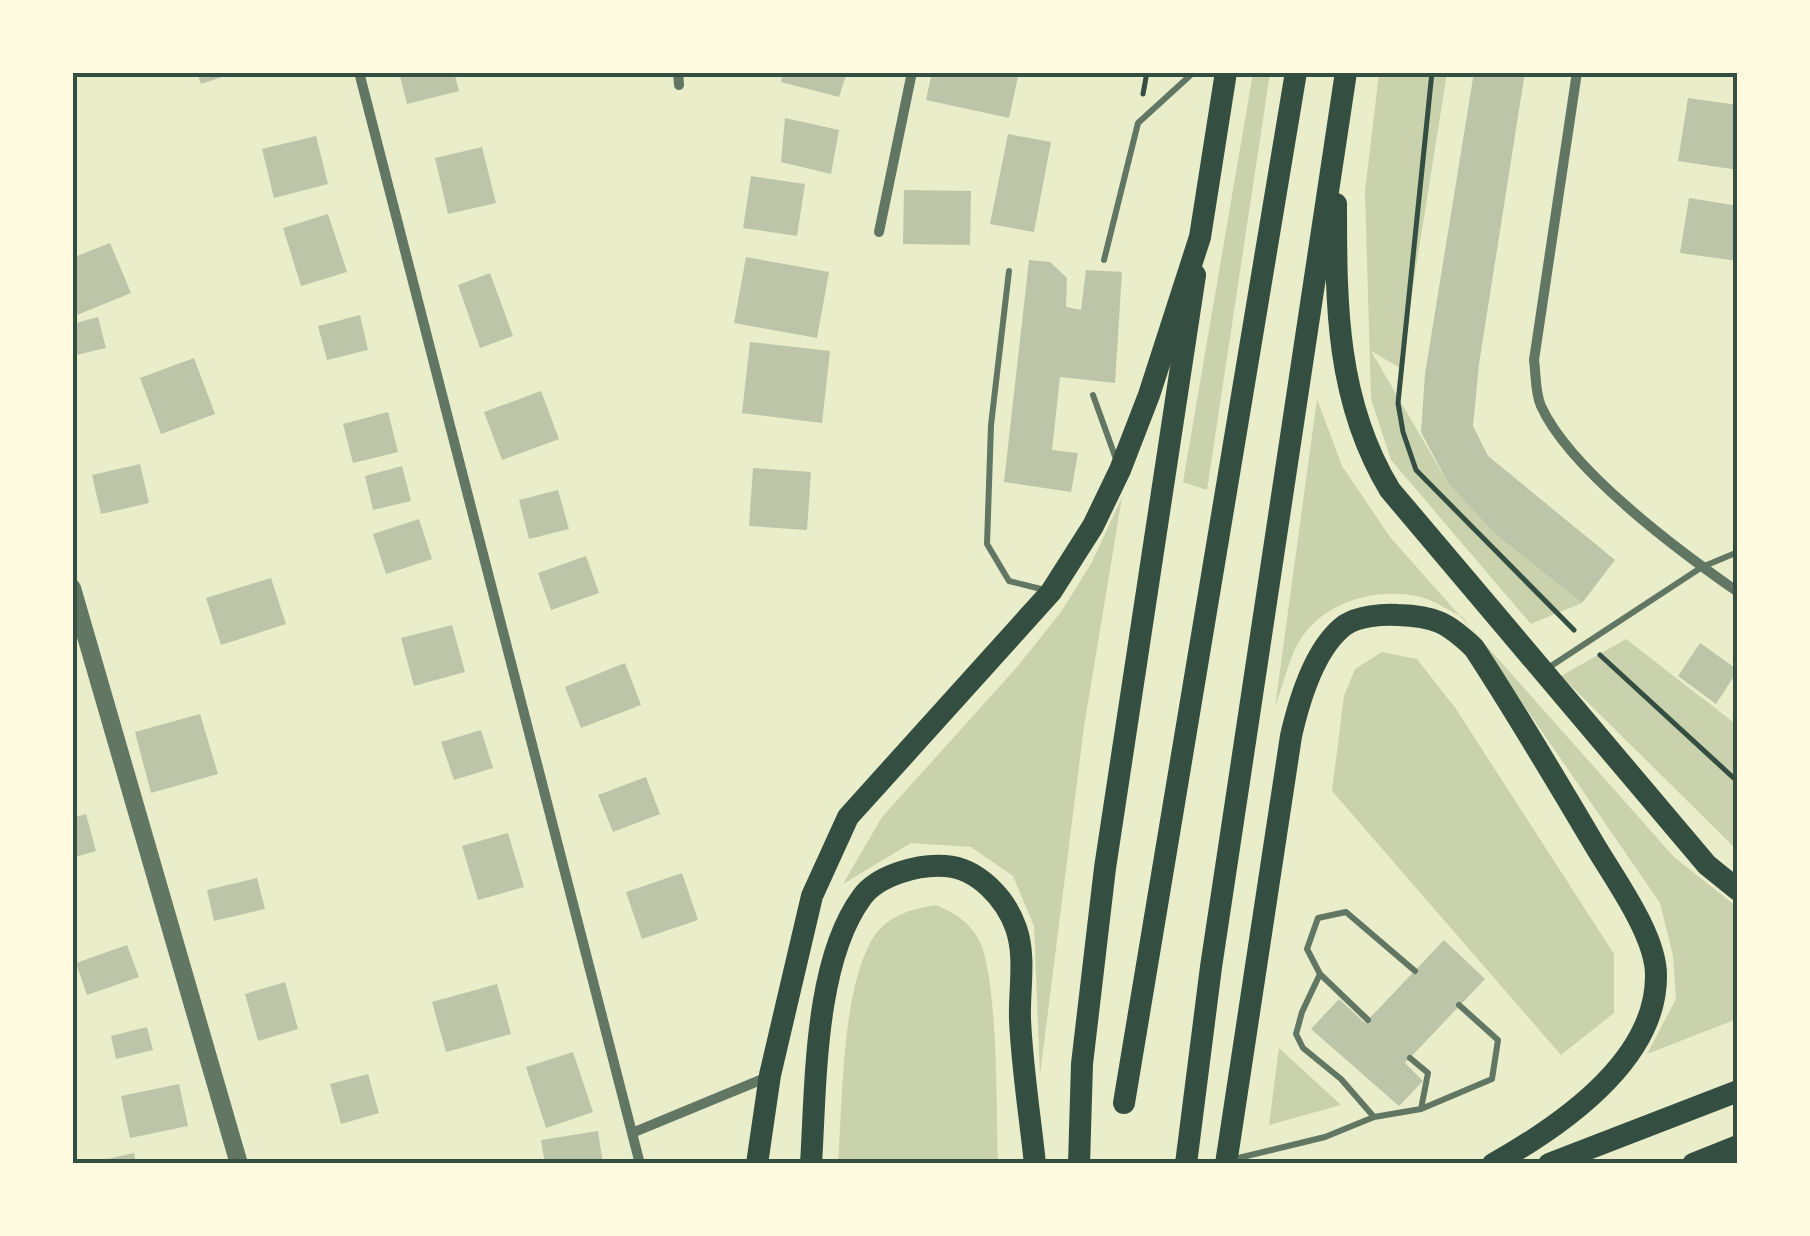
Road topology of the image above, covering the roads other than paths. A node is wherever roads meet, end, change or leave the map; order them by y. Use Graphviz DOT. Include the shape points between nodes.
graph roads {
  1 [pos="359,72"];
  2 [pos="912,72"];
  3 [pos="1194,72"];
  4 [pos="1226,72"];
  5 [pos="1296,72"];
  6 [pos="1346,72"];
  7 [pos="1577,72"];
  8 [pos="1337,132"];
  9 [pos="879,232"];
  10 [pos="1200,237"];
  11 [pos="1104,260"];
  12 [pos="1009,271"];
  13 [pos="1093,394"];
  14 [pos="1120,470"];
  15 [pos="1738,552"];
  16 [pos="1702,567"];
  17 [pos="72,588"];
  18 [pos="1052,592"];
  19 [pos="1738,592"];
  20 [pos="1543,671"];
  21 [pos="1738,890"];
  22 [pos="1414,971"];
  23 [pos="1320,974"];
  24 [pos="1460,1006"];
  25 [pos="1368,1020"];
  26 [pos="1410,1058"];
  27 [pos="770,1076"];
  28 [pos="1738,1091"];
  29 [pos="1124,1102"];
  30 [pos="1421,1110"];
  31 [pos="1374,1117"];
  32 [pos="632,1134"];
  33 [pos="1738,1146"];
  34 [pos="1226,1162"];
  35 [pos="239,1164"];
  36 [pos="640,1164"];
  37 [pos="757,1164"];
  38 [pos="812,1164"];
  39 [pos="1035,1164"];
  40 [pos="1079,1164"];
  41 [pos="1186,1164"];
  42 [pos="1493,1164"];
  43 [pos="1550,1164"];
  44 [pos="1693,1164"];
  1 -- 32 [label="street"];
  2 -- 9 [label="street"];
  3 -- 11 [label="lane" via="1138,124"];
  4 -- 10 [label="main road"];
  5 -- 29 [label="main road"];
  6 -- 8 [label="main road"];
  7 -- 16 [label="street" via="1534,360 1540,404 1568,450"];
  8 -- 20 [label="main road" via="1340,339 1359,431 1390,490"];
  8 -- 41 [label="main road"];
  10 -- 14 [label="main road"];
  10 -- 40 [label="main road" via="1106,868 1082,1064"];
  12 -- 18 [label="lane" via="991,425 987,544 1009,581"];
  13 -- 14 [label="lane"];
  14 -- 18 [label="main road"];
  15 -- 16 [label="lane"];
  16 -- 19 [label="street"];
  16 -- 20 [label="lane"];
  17 -- 35 [label="street"];
  18 -- 27 [label="main road" via="848,817 812,896"];
  20 -- 21 [label="main road" via="1707,865"];
  22 -- 23 [label="lane" via="1346,912 1318,918 1306,949"];
  23 -- 25 [label="lane"];
  23 -- 31 [label="lane" via="1296,1034"];
  24 -- 30 [label="lane" via="1498,1040 1492,1079"];
  26 -- 30 [label="lane" via="1428,1074"];
  27 -- 32 [label="street"];
  27 -- 37 [label="main road"];
  28 -- 43 [label="main road"];
  30 -- 31 [label="lane"];
  31 -- 34 [label="lane"];
  32 -- 36 [label="street"];
  33 -- 44 [label="main road"];
  34 -- 42 [label="main road" via="1302,690 1346,624 1380,614 1425,616 1452,626 1474,648 1629,900 1656,974 1648,1019 1602,1088"];
  38 -- 39 [label="main road" via="821,1018 844,926 864,893 890,877 946,866 989,886 1018,932"];
}
